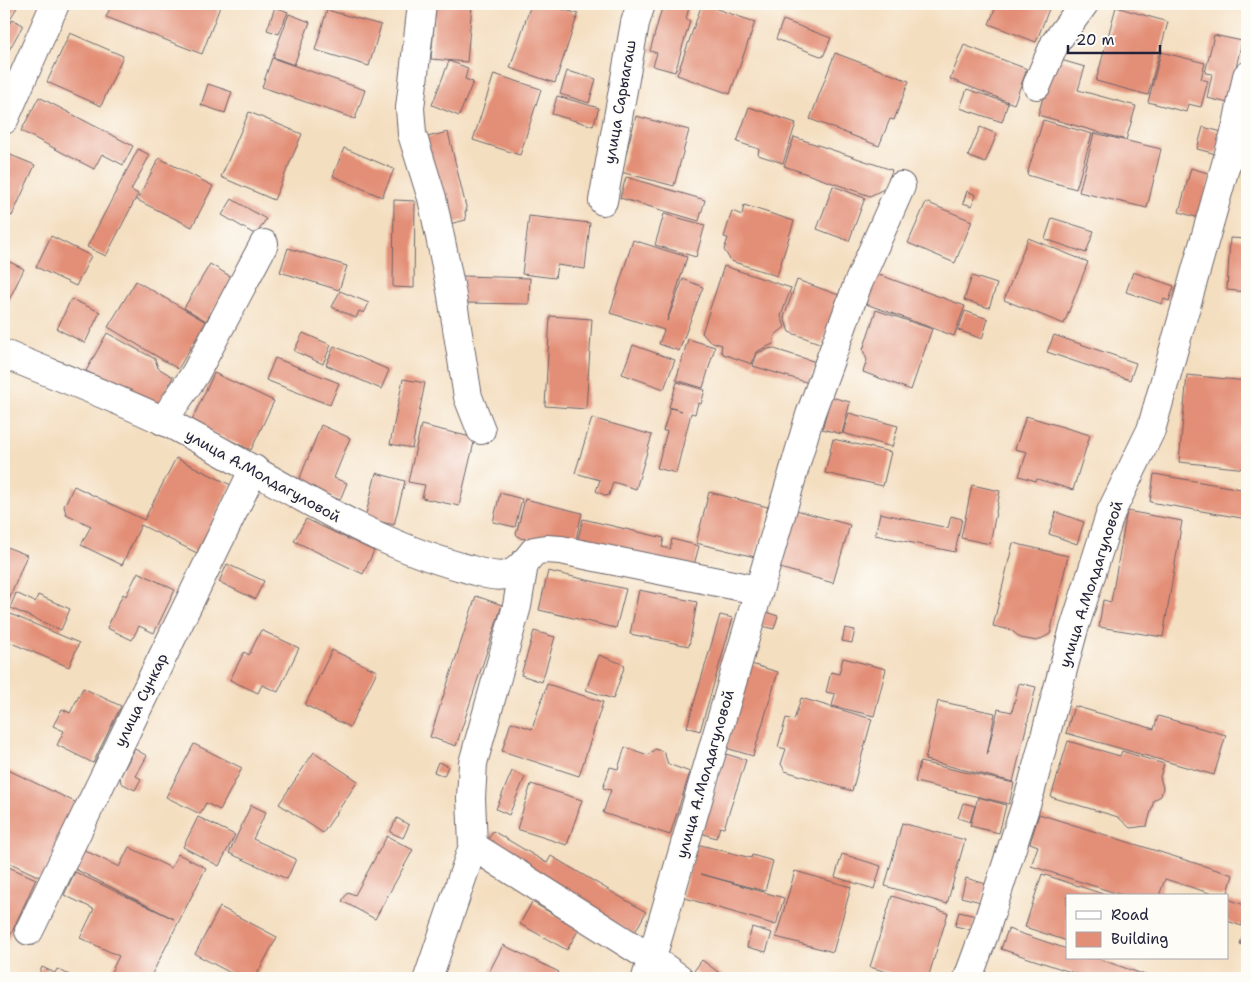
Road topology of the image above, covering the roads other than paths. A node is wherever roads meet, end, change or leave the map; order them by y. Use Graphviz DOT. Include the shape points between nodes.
graph roads {
  1 [pos="55,4"];
  2 [pos="422,4"];
  3 [pos="641,4"];
  4 [pos="1084,4"];
  5 [pos="1247,76"];
  6 [pos="1037,85"];
  7 [pos="4,120"];
  8 [pos="901,186"];
  9 [pos="602,201"];
  10 [pos="264,244"];
  11 [pos="4,354"];
  12 [pos="163,421"];
  13 [pos="481,430"];
  14 [pos="254,469"];
  15 [pos="524,564"];
  16 [pos="757,590"];
  17 [pos="473,846"];
  18 [pos="29,931"];
  19 [pos="649,969"];
  20 [pos="428,978"];
  21 [pos="679,978"];
  22 [pos="968,978"];
  1 -- 7 [label="street"];
  2 -- 13 [label="street" via="410,108 412,134 434,207 468,396"];
  3 -- 9 [label="street, улица Сарыагаш" via="634,23"];
  4 -- 6 [label="street" via="1055,43"];
  5 -- 22 [label="street, улица А.Молдагуловой" via="1237,125 1151,430 1111,512 1073,632 1030,789"];
  8 -- 16 [label="street, улица А.Молдагуловой" via="857,286 810,415"];
  10 -- 12 [label="street" via="195,374"];
  11 -- 12 [label="street, улица А.Молдагуловой"];
  12 -- 14 [label="street, улица А.Молдагуловой"];
  14 -- 15 [label="street, улица А.Молдагуловой" via="354,527 424,556 506,576"];
  14 -- 18 [label="street, улица Сункар"];
  15 -- 16 [label="street, улица А.Молдагуловой" via="534,551 561,550"];
  15 -- 17 [label="street" via="517,606 473,762"];
  16 -- 19 [label="street, улица А.Молдагуловой"];
  17 -- 19 [label="street"];
  17 -- 20 [label="street"];
  19 -- 21 [label="street"];
}
